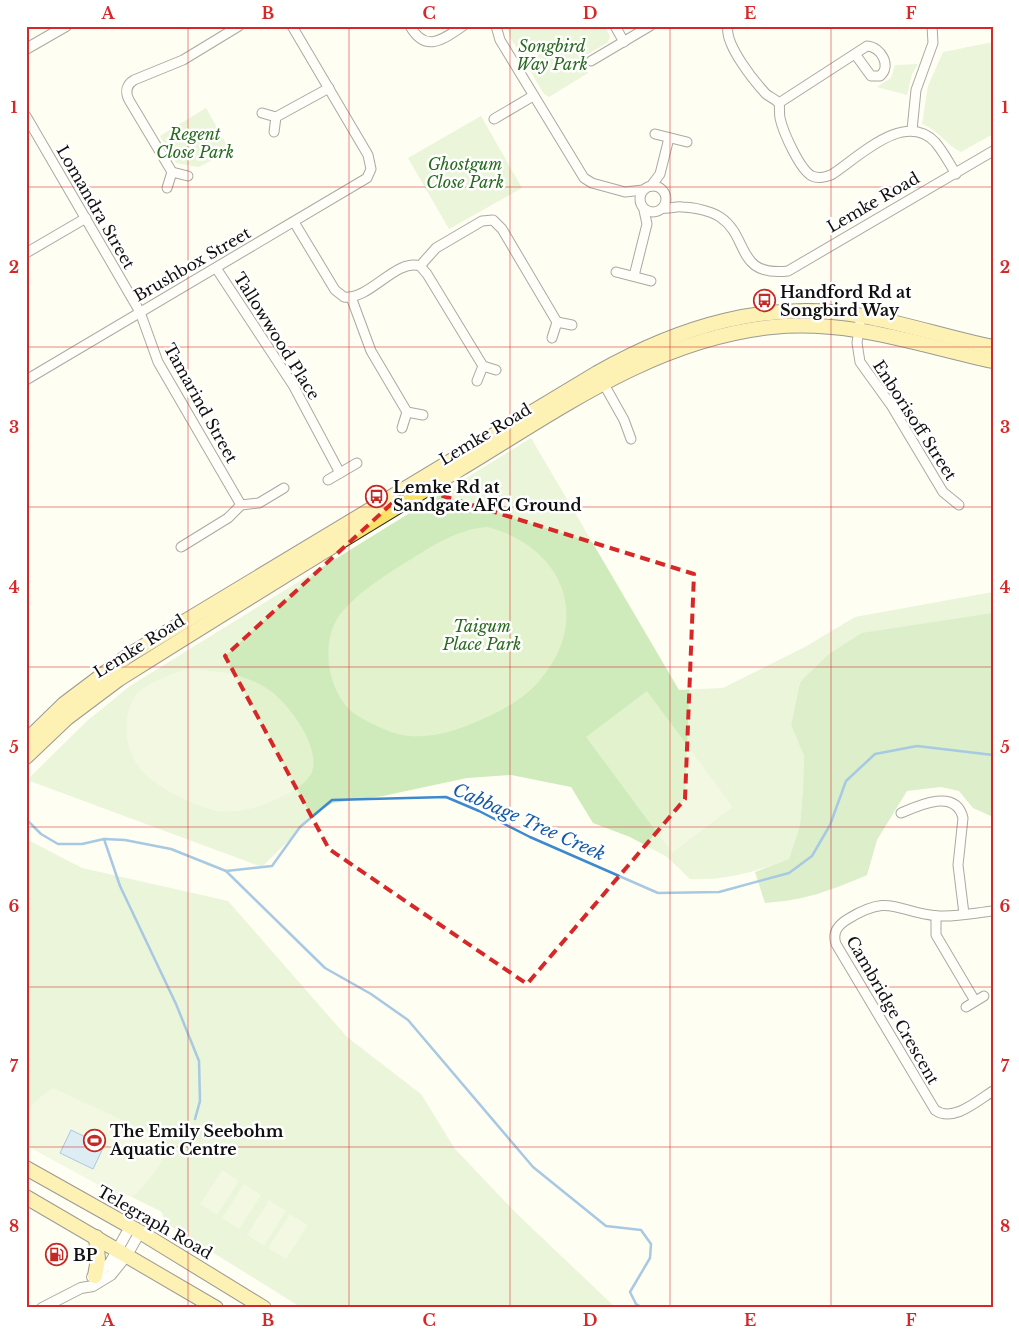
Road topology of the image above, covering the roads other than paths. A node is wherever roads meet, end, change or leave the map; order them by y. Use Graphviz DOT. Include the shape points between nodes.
graph roads {
  1 [pos="66,26"];
  2 [pos="239,26"];
  3 [pos="292,26"];
  4 [pos="410,26"];
  5 [pos="463,26"];
  6 [pos="496,26"];
  7 [pos="615,26"];
  8 [pos="650,26"];
  9 [pos="728,26"];
  10 [pos="932,26"];
  11 [pos="624,42"];
  12 [pos="26,49"];
  13 [pos="855,54"];
  14 [pos="591,61"];
  15 [pos="329,88"];
  16 [pos="533,96"];
  17 [pos="779,103"];
  18 [pos="262,113"];
  19 [pos="26,116"];
  20 [pos="276,117"];
  21 [pos="494,119"];
  22 [pos="912,130"];
  23 [pos="274,132"];
  24 [pos="655,134"];
  25 [pos="669,138"];
  26 [pos="687,142"];
  27 [pos="993,151"];
  28 [pos="172,172"];
  29 [pos="660,174"];
  30 [pos="956,174"];
  31 [pos="188,176"];
  32 [pos="167,188"];
  33 [pos="647,188"];
  34 [pos="625,192"];
  35 [pos="664,193"];
  36 [pos="640,201"];
  37 [pos="681,206"];
  38 [pos="663,208"];
  39 [pos="644,210"];
  40 [pos="654,213"];
  41 [pos="86,218"];
  42 [pos="294,222"];
  43 [pos="647,224"];
  44 [pos="26,253"];
  45 [pos="420,266"];
  46 [pos="216,268"];
  47 [pos="616,272"];
  48 [pos="634,276"];
  49 [pos="651,281"];
  50 [pos="351,297"];
  51 [pos="140,312"];
  52 [pos="557,322"];
  53 [pos="860,322"];
  54 [pos="572,325"];
  55 [pos="552,338"];
  56 [pos="993,347"];
  57 [pos="993,361"];
  58 [pos="483,366"];
  59 [pos="496,370"];
  60 [pos="601,378"];
  61 [pos="26,380"];
  62 [pos="477,381"];
  63 [pos="407,412"];
  64 [pos="423,416"];
  65 [pos="402,428"];
  66 [pos="631,440"];
  67 [pos="358,462"];
  68 [pos="340,473"];
  69 [pos="328,480"];
  70 [pos="284,488"];
  71 [pos="241,505"];
  72 [pos="959,505"];
  73 [pos="180,547"];
  74 [pos="26,741"];
  75 [pos="26,757"];
  76 [pos="901,813"];
  77 [pos="993,911"];
  78 [pos="964,914"];
  79 [pos="936,916"];
  80 [pos="984,996"];
  81 [pos="975,1001"];
  82 [pos="966,1007"];
  83 [pos="993,1091"];
  84 [pos="26,1168"];
  85 [pos="26,1197"];
  86 [pos="135,1229"];
  87 [pos="96,1237"];
  88 [pos="123,1252"];
  89 [pos="95,1276"];
  90 [pos="80,1288"];
  91 [pos="42,1308"];
  92 [pos="216,1308"];
  93 [pos="264,1308"];
  1 -- 12 [label="street"];
  2 -- 28 [label="street" via="183,60 134,80 128,86 129,100"];
  3 -- 15 [label="street"];
  4 -- 5 [label="street" via="420,39 429,42 442,39"];
  6 -- 16 [label="street" via="500,40"];
  7 -- 11 [label="street"];
  8 -- 11 [label="street"];
  9 -- 17 [label="street" via="728,37 747,70 768,96"];
  10 -- 22 [label="street" via="933,43 916,90"];
  11 -- 14 [label="street"];
  13 -- 17 [label="street"];
  15 -- 20 [label="street"];
  15 -- 42 [label="street, Brushbox Street" via="368,156 370,172 360,183"];
  16 -- 21 [label="street"];
  16 -- 34 [label="street" via="584,178"];
  17 -- 22 [label="street" via="786,135 806,170 815,177 831,175 879,141"];
  18 -- 20 [label="street"];
  19 -- 41 [label="street, Lomandra Street"];
  20 -- 23 [label="street"];
  22 -- 30 [label="street" via="934,142"];
  24 -- 25 [label="street"];
  25 -- 26 [label="street"];
  25 -- 29 [label="street"];
  27 -- 30 [label="street, Lemke Road"];
  28 -- 31 [label="street"];
  28 -- 32 [label="street"];
  29 -- 33 [label="street"];
  29 -- 35 [label="street"];
  30 -- 37 [label="street, Lemke Road" via="793,269 767,271 749,260 721,218"];
  33 -- 34 [label="street"];
  33 -- 35 [label="street"];
  33 -- 36 [label="street"];
  34 -- 36 [label="street"];
  35 -- 37 [label="street"];
  35 -- 38 [label="street"];
  36 -- 39 [label="street"];
  37 -- 38 [label="street"];
  38 -- 40 [label="street"];
  39 -- 40 [label="street"];
  39 -- 43 [label="street"];
  40 -- 43 [label="street"];
  41 -- 44 [label="street"];
  41 -- 51 [label="street, Lomandra Street"];
  42 -- 46 [label="street, Brushbox Street"];
  42 -- 50 [label="street" via="335,290 340,296"];
  43 -- 48 [label="street"];
  45 -- 50 [label="street" via="405,266"];
  45 -- 52 [label="street" via="436,248 482,221 493,220 502,229"];
  45 -- 58 [label="street" via="428,274"];
  46 -- 51 [label="street, Brushbox Street"];
  46 -- 68 [label="street, Tallowwood Place" via="293,385"];
  47 -- 48 [label="street"];
  48 -- 49 [label="street"];
  50 -- 63 [label="street" via="370,351"];
  51 -- 61 [label="street, Brushbox Street"];
  51 -- 71 [label="street, Tamarind Street" via="158,362"];
  52 -- 54 [label="street"];
  52 -- 55 [label="street"];
  53 -- 56 [label="main road, Lemke Road"];
  53 -- 57 [label="main road, Lemke Road"];
  53 -- 60 [label="main road, Lemke Road" via="775,326 719,335"];
  53 -- 72 [label="street, Enborisoff Street" via="858,350 863,367 891,405 943,492"];
  58 -- 59 [label="street"];
  58 -- 62 [label="street"];
  60 -- 66 [label="street"];
  60 -- 74 [label="main road, Lemke Road" via="129,655 64,704"];
  60 -- 75 [label="main road, Lemke Road" via="118,679 67,718"];
  63 -- 64 [label="street"];
  63 -- 65 [label="street"];
  67 -- 68 [label="street"];
  68 -- 69 [label="street"];
  70 -- 71 [label="street" via="259,502"];
  71 -- 73 [label="street" via="228,518"];
  76 -- 78 [label="street" via="940,801 954,803 960,809 963,818 959,875"];
  77 -- 78 [label="street, Cambridge Crescent"];
  78 -- 79 [label="street, Cambridge Crescent"];
  79 -- 81 [label="street" via="936,936"];
  79 -- 83 [label="street, Cambridge Crescent" via="892,906 876,906 839,925 834,936 840,952 940,1118 956,1113"];
  80 -- 81 [label="street"];
  81 -- 82 [label="street"];
  84 -- 86 [label="main road, Telegraph Road"];
  85 -- 87 [label="main road"];
  86 -- 88 [label="street"];
  86 -- 93 [label="main road, Telegraph Road"];
  87 -- 88 [label="main road"];
  87 -- 89 [label="main road" via="98,1259"];
  88 -- 89 [label="street"];
  88 -- 90 [label="street" via="106,1279"];
  88 -- 92 [label="main road"];
  89 -- 90 [label="street"];
  90 -- 91 [label="street"];
}
